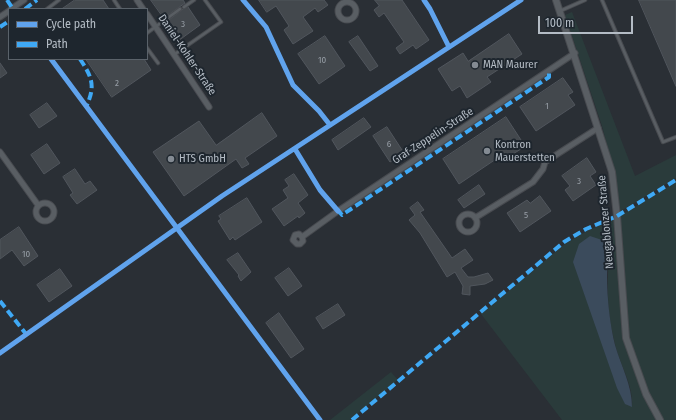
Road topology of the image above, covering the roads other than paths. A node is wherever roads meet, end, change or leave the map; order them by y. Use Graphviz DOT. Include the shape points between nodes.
graph roads {
  1 [pos="24,0"];
  2 [pos="59,0"];
  3 [pos="194,0"];
  4 [pos="205,0"];
  5 [pos="556,0"];
  6 [pos="585,0"];
  7 [pos="602,0"];
  8 [pos="184,7"];
  9 [pos="12,8"];
  10 [pos="47,8"];
  11 [pos="180,10"];
  12 [pos="560,11"];
  13 [pos="148,15"];
  14 [pos="156,26"];
  15 [pos="148,31"];
  16 [pos="148,49"];
  17 [pos="175,54"];
  18 [pos="575,54"];
  19 [pos="158,63"];
  20 [pos="209,107"];
  21 [pos="598,128"];
  22 [pos="676,137"];
  23 [pos="0,152"];
  24 [pos="38,205"];
  25 [pos="475,218"];
  26 [pos="302,237"];
  27 [pos="660,420"];
  1 -- 9 [label="street"];
  2 -- 10 [label="lane"];
  3 -- 8 [label="lane"];
  4 -- 17 [label="lane" via="221,22"];
  5 -- 12 [label="street, Neugablonzer Straße"];
  6 -- 12 [label="lane"];
  7 -- 22 [label="lane" via="662,142"];
  11 -- 14 [label="lane"];
  12 -- 18 [label="street, Neugablonzer Straße"];
  13 -- 14 [label="street, Daniel-Kohler-Straße"];
  14 -- 15 [label="lane"];
  14 -- 17 [label="street, Daniel-Kohler-Straße"];
  16 -- 19 [label="lane"];
  17 -- 20 [label="street, Daniel-Kohler-Straße"];
  18 -- 21 [label="street, Neugablonzer Straße"];
  18 -- 26 [label="street, Graf-Zeppelin-Straße" via="338,210"];
  21 -- 25 [label="street" via="545,162 533,182"];
  21 -- 27 [label="street, Neugablonzer Straße" via="612,172 626,338 646,394"];
  23 -- 24 [label="street"];
}
